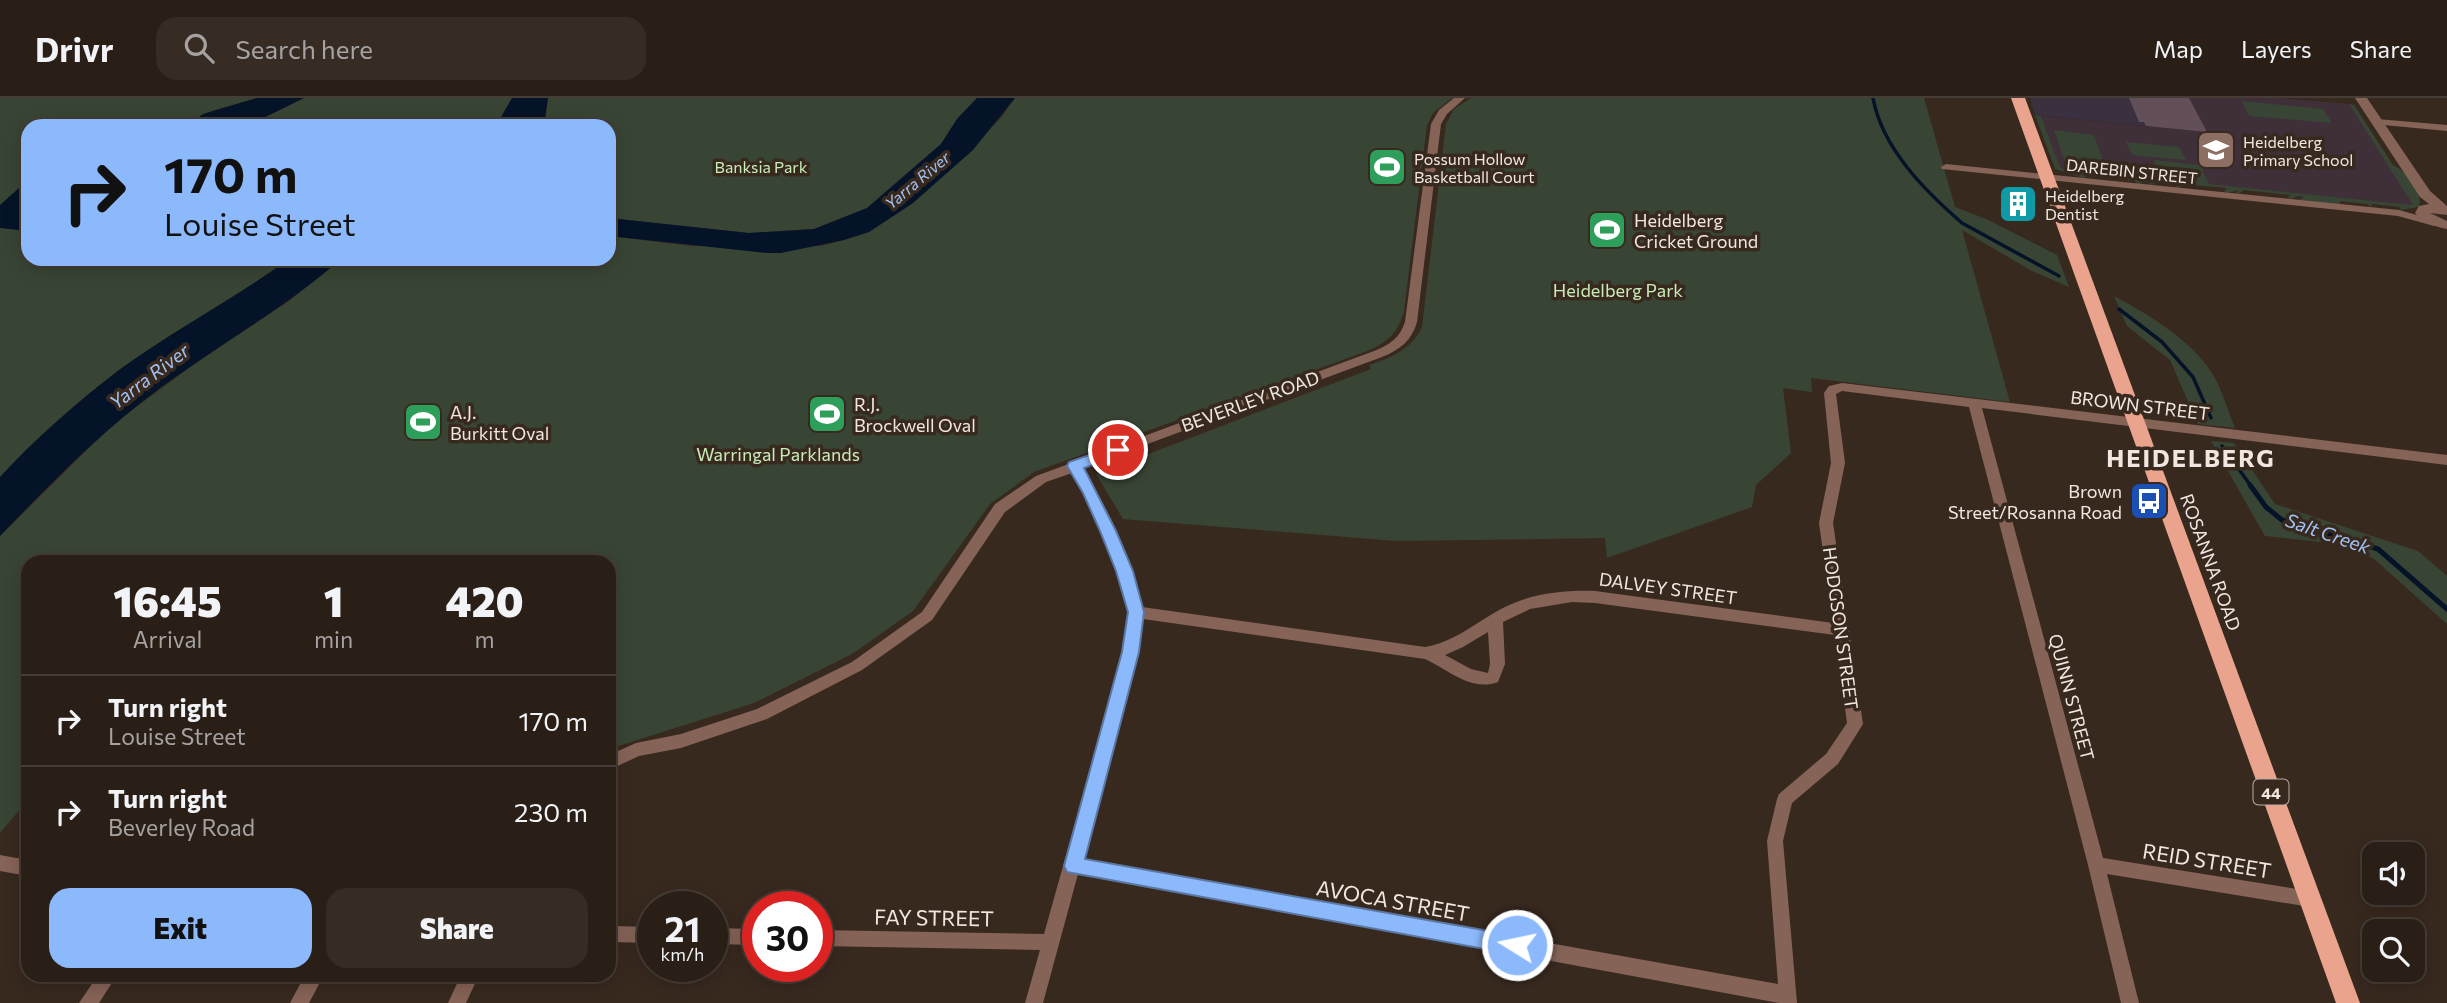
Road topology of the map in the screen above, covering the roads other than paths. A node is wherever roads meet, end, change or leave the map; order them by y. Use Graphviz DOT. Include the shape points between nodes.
graph roads {
  1 [pos="1460,98"];
  2 [pos="2018,98"];
  3 [pos="2361,98"];
  4 [pos="2377,122"];
  5 [pos="2447,128"];
  6 [pos="1946,167"];
  7 [pos="2046,178"];
  8 [pos="2424,204"];
  9 [pos="2399,214"];
  10 [pos="2443,221"];
  11 [pos="1830,393"];
  12 [pos="1974,402"];
  13 [pos="2135,423"];
  14 [pos="2447,460"];
  15 [pos="1074,466"];
  16 [pos="1136,612"];
  17 [pos="1496,619"];
  18 [pos="1839,630"];
  19 [pos="1421,653"];
  20 [pos="616,760"];
  21 [pos="0,863"];
  22 [pos="2096,865"];
  23 [pos="1073,866"];
  24 [pos="21,867"];
  25 [pos="2310,899"];
  26 [pos="616,934"];
  27 [pos="637,935"];
  28 [pos="833,938"];
  29 [pos="1050,942"];
  30 [pos="103,982"];
  31 [pos="311,982"];
  32 [pos="467,982"];
  33 [pos="1787,998"];
  34 [pos="88,1003"];
  35 [pos="299,1003"];
  36 [pos="457,1003"];
  37 [pos="1034,1003"];
  38 [pos="2130,1003"];
  39 [pos="2348,1003"];
  1 -- 15 [label="street, BEVERLEY ROAD" via="1443,112 1435,129 1411,322 1401,341 1378,354"];
  2 -- 7 [label="highway, ROSANNA ROAD / 44"];
  3 -- 4 [label="street"];
  4 -- 5 [label="street"];
  4 -- 8 [label="street"];
  6 -- 7 [label="street, DAREBIN STREET"];
  7 -- 9 [label="street, DAREBIN STREET"];
  7 -- 13 [label="highway, ROSANNA ROAD / 44"];
  8 -- 9 [label="street, DAREBIN STREET"];
  8 -- 10 [label="street" via="2423,215"];
  9 -- 10 [label="street, DAREBIN STREET"];
  11 -- 12 [label="street, BROWN STREET" via="1842,387"];
  11 -- 18 [label="street, HODGSON STREET" via="1838,463 1826,523"];
  12 -- 13 [label="street, BROWN STREET"];
  12 -- 22 [label="street, QUINN STREET"];
  13 -- 14 [label="street, BROWN STREET"];
  13 -- 25 [label="highway, ROSANNA ROAD / 44"];
  15 -- 16 [label="street" via="1125,571"];
  15 -- 20 [label="street, BEVERLEY ROAD" via="1041,479 1000,508 927,616 857,666 762,714"];
  16 -- 19 [label="street, DALVEY STREET"];
  16 -- 23 [label="street" via="1130,652"];
  17 -- 18 [label="street, DALVEY STREET" via="1529,603 1579,596"];
  17 -- 19 [label="street, DALVEY STREET" via="1458,645"];
  17 -- 19 [label="street, DALVEY STREET" via="1498,667 1489,679 1472,679 1440,658"];
  18 -- 33 [label="street, HODGSON STREET" via="1854,724 1832,759 1785,799 1776,841"];
  21 -- 24 [label="street"];
  22 -- 25 [label="street, REID STREET"];
  22 -- 38 [label="street, QUINN STREET"];
  23 -- 29 [label="street"];
  23 -- 33 [label="street, AVOCA STREET"];
  25 -- 39 [label="highway, ROSANNA ROAD / 44"];
  26 -- 27 [label="street"];
  28 -- 29 [label="street, FAY STREET"];
  29 -- 37 [label="street"];
  30 -- 34 [label="street"];
  31 -- 35 [label="street"];
  32 -- 36 [label="street"];
}
